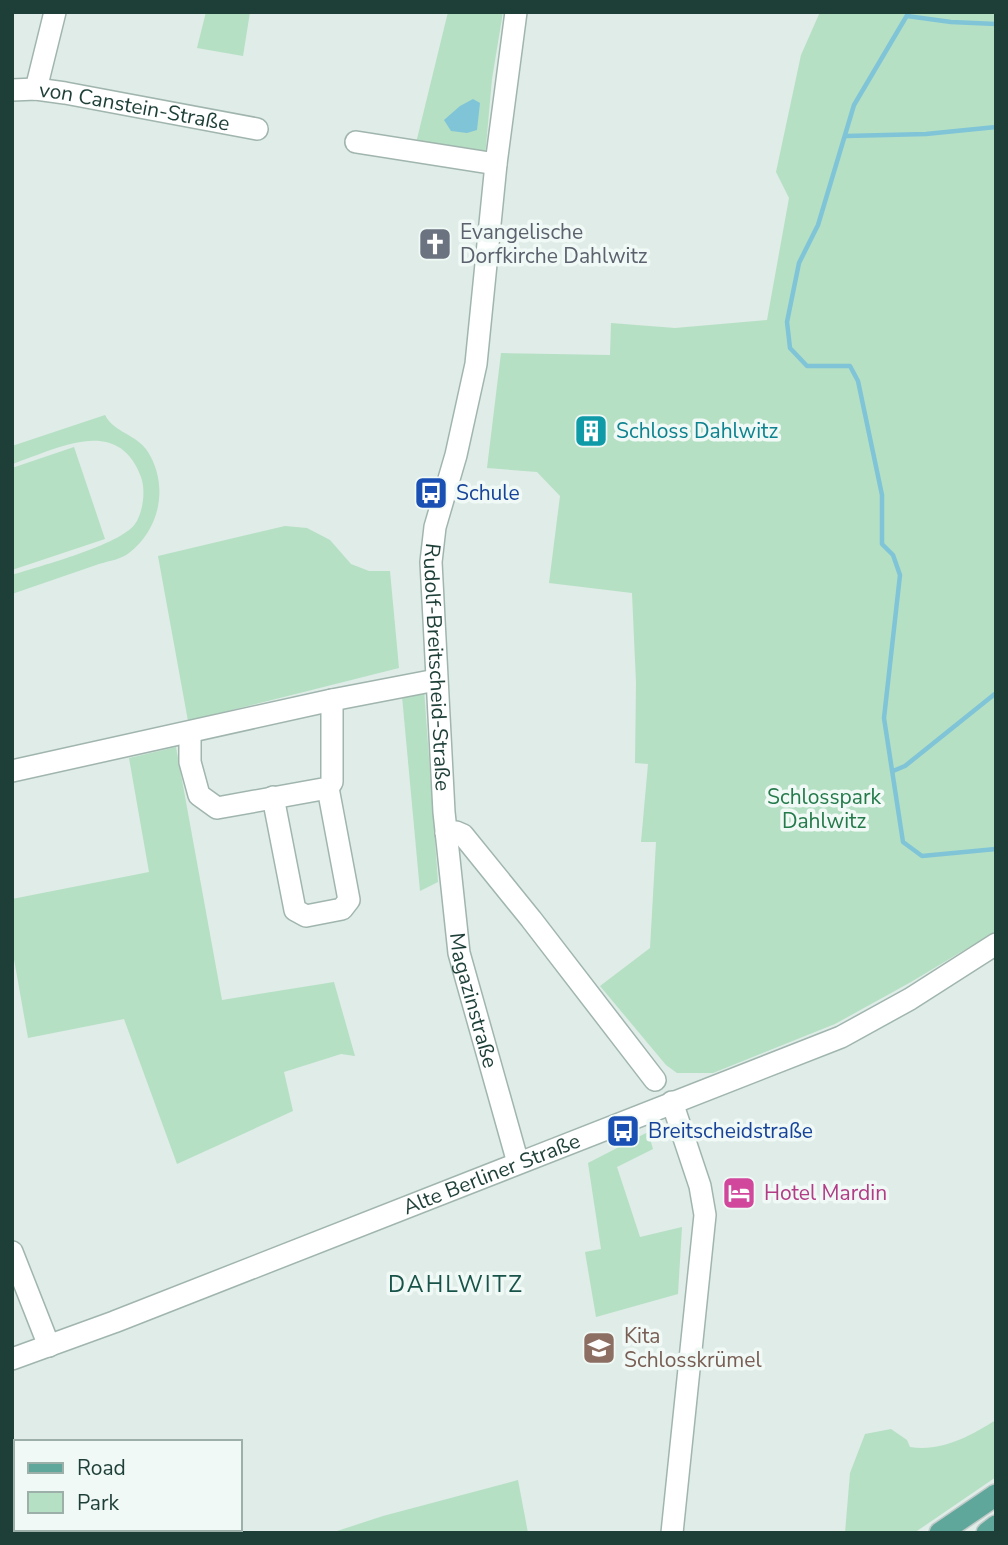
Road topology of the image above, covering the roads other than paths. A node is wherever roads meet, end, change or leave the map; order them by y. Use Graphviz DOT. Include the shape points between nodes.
graph roads {
  1 [pos="55,12"];
  2 [pos="516,12"];
  3 [pos="36,89"];
  4 [pos="12,90"];
  5 [pos="257,128"];
  6 [pos="356,142"];
  7 [pos="496,164"];
  8 [pos="436,680"];
  9 [pos="332,700"];
  10 [pos="190,733"];
  11 [pos="12,771"];
  12 [pos="328,788"];
  13 [pos="273,797"];
  14 [pos="446,832"];
  15 [pos="996,944"];
  16 [pos="655,1080"];
  17 [pos="672,1102"];
  18 [pos="518,1163"];
  19 [pos="12,1252"];
  20 [pos="49,1346"];
  21 [pos="12,1359"];
  22 [pos="996,1495"];
  23 [pos="996,1526"];
  24 [pos="672,1533"];
  25 [pos="940,1533"];
  26 [pos="987,1533"];
  1 -- 3 [label="street"];
  2 -- 7 [label="street, Rudolf-Breitscheid-Straße"];
  3 -- 4 [label="street, von Canstein-Straße"];
  3 -- 5 [label="street, von Canstein-Straße"];
  6 -- 7 [label="street"];
  7 -- 8 [label="street, Rudolf-Breitscheid-Straße" via="476,364 435,527 431,562"];
  8 -- 9 [label="street"];
  8 -- 14 [label="street, Rudolf-Breitscheid-Straße"];
  9 -- 10 [label="street"];
  9 -- 12 [label="street" via="332,782"];
  10 -- 11 [label="street"];
  10 -- 13 [label="street" via="190,762 199,795 217,808"];
  12 -- 13 [label="street"];
  12 -- 13 [label="street" via="349,900 342,909 306,916 295,910"];
  14 -- 16 [label="street" via="463,835"];
  14 -- 18 [label="street, Magazinstraße" via="459,953"];
  15 -- 17 [label="street, Alte Berliner Straße" via="841,1037"];
  17 -- 18 [label="street, Alte Berliner Straße"];
  17 -- 24 [label="street" via="705,1215"];
  18 -- 20 [label="street, Alte Berliner Straße"];
  19 -- 20 [label="street"];
  20 -- 21 [label="street, Alte Berliner Straße"];
  22 -- 25 [label="main road"];
  23 -- 26 [label="main road"];
}
